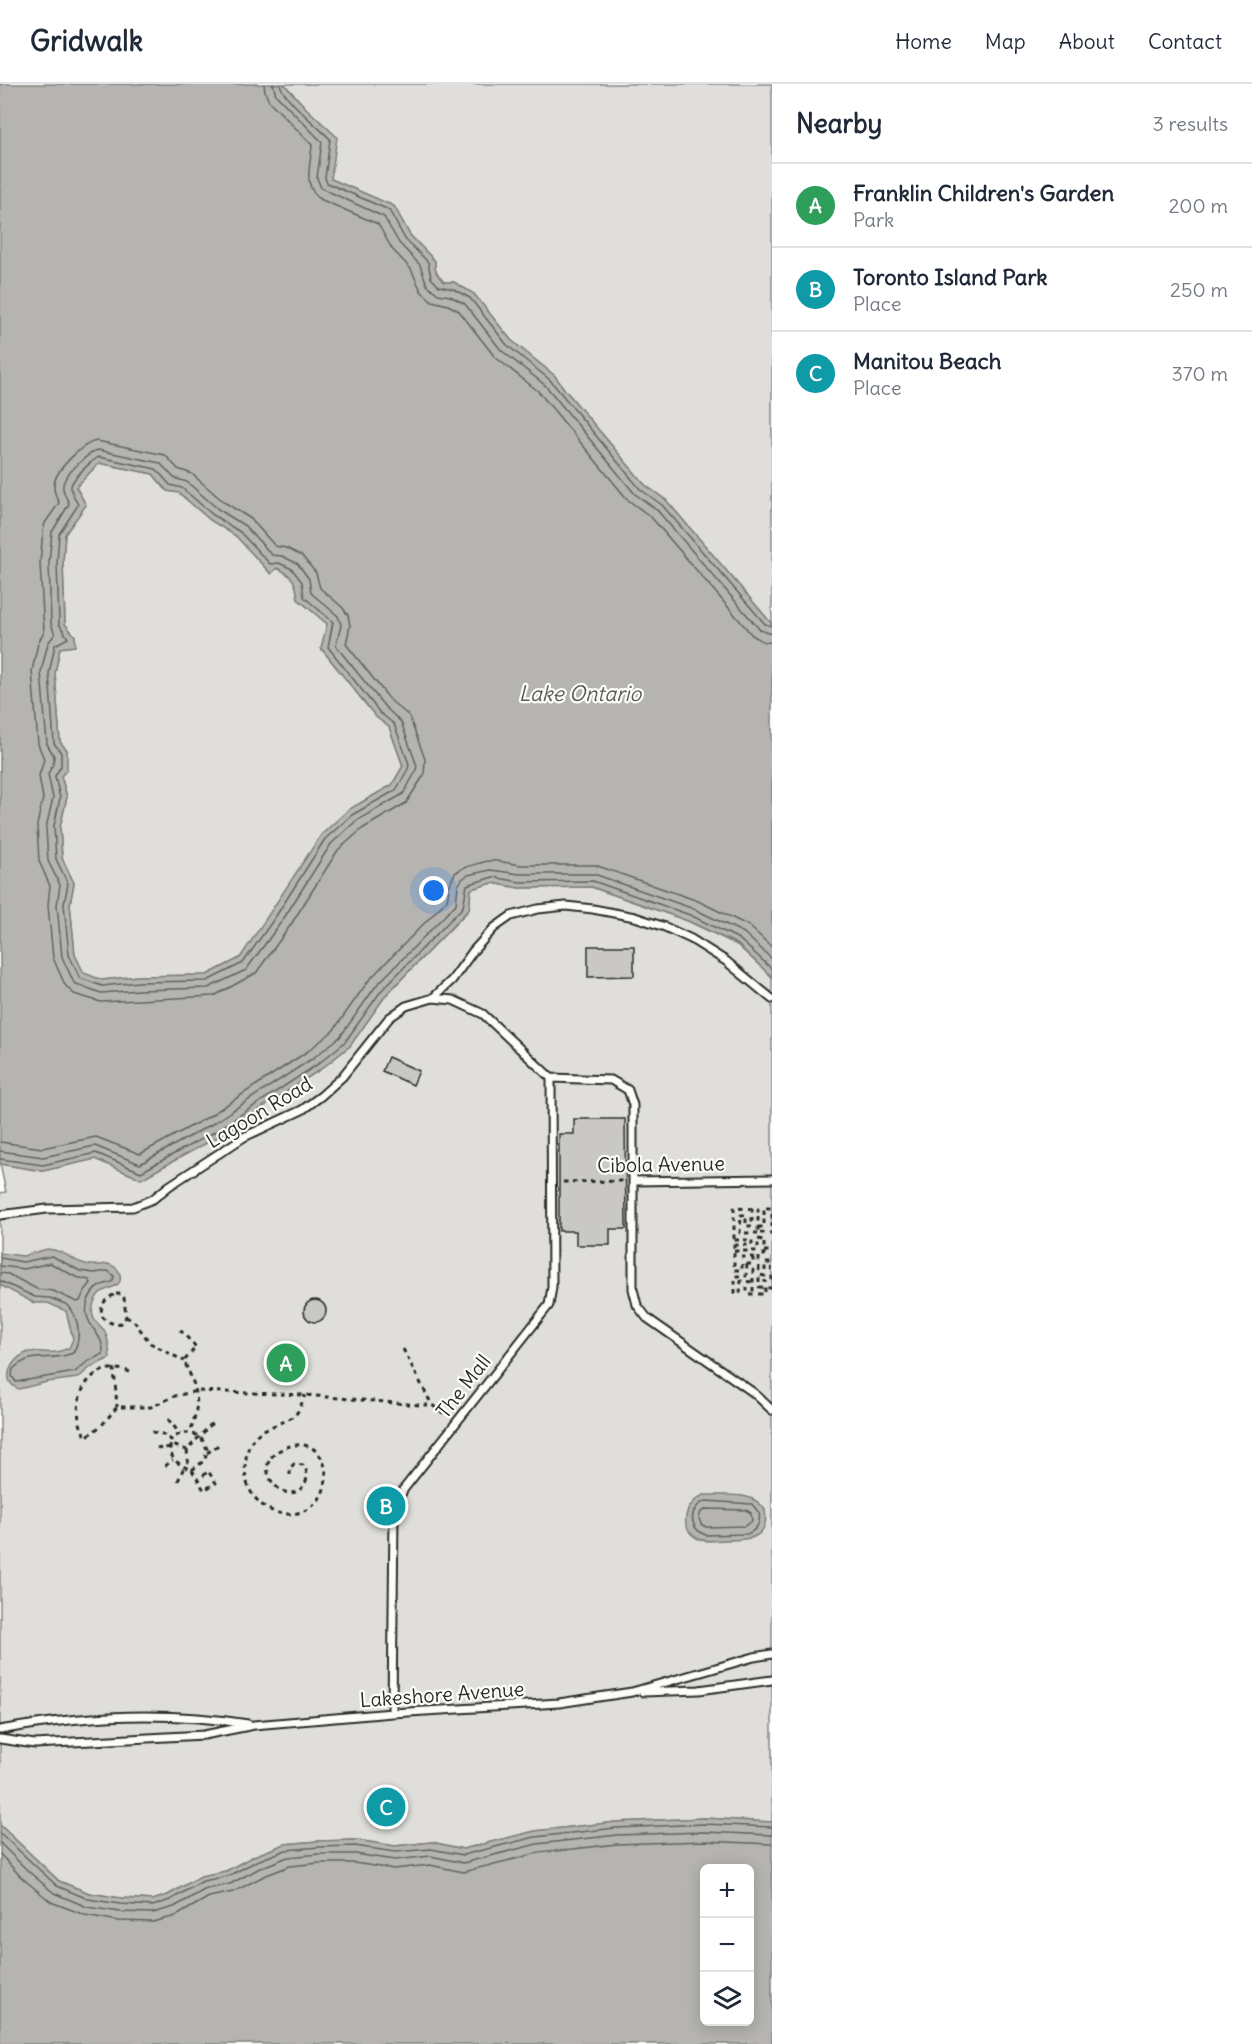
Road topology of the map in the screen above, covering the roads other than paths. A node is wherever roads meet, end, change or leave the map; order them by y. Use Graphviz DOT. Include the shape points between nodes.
graph roads {
  1 [pos="433,998"];
  2 [pos="772,999"];
  3 [pos="551,1078"];
  4 [pos="772,1179"];
  5 [pos="634,1181"];
  6 [pos="0,1215"];
  7 [pos="772,1410"];
  8 [pos="772,1654"];
  9 [pos="772,1680"];
  10 [pos="632,1692"];
  11 [pos="392,1713"];
  12 [pos="254,1725"];
  13 [pos="0,1730"];
  14 [pos="0,1739"];
  1 -- 2 [label="lane, Lagoon Road" via="494,928 511,916 566,906 614,913 665,927 726,961"];
  1 -- 3 [label="lane" via="453,1000 483,1014"];
  1 -- 6 [label="lane, Lagoon Road" via="396,1012 342,1077 302,1110 244,1137 144,1204"];
  3 -- 5 [label="lane" via="611,1080 628,1089 633,1105"];
  3 -- 11 [label="lane, The Mall" via="549,1305 403,1490 394,1512"];
  4 -- 5 [label="lane, Cibola Avenue"];
  5 -- 7 [label="lane" via="633,1289 638,1307 647,1318 750,1390"];
  8 -- 10 [label="lane, Lakeshore Avenue"];
  9 -- 10 [label="lane, Lakeshore Avenue"];
  10 -- 11 [label="lane, Lakeshore Avenue" via="559,1703"];
  11 -- 12 [label="lane, Lakeshore Avenue"];
  12 -- 13 [label="lane, Lakeshore Avenue" via="204,1717 116,1718"];
  12 -- 14 [label="lane, Lakeshore Avenue" via="204,1735 117,1740 35,1744"];
}
